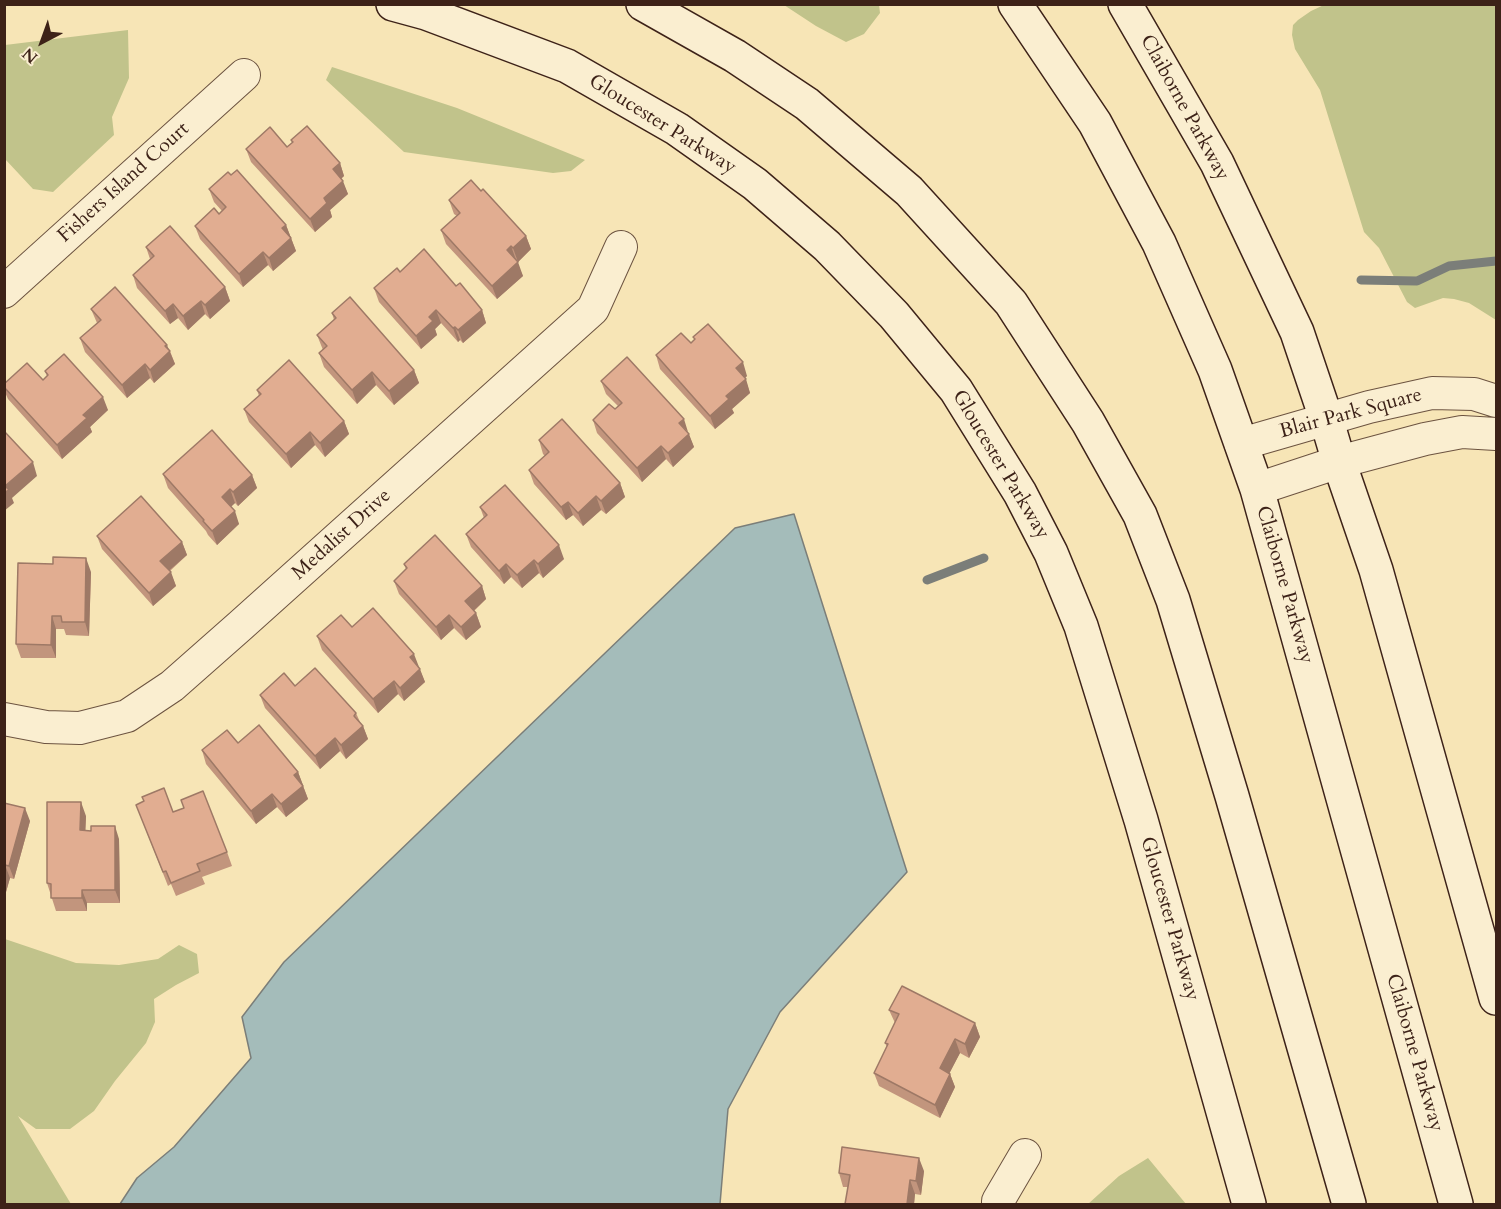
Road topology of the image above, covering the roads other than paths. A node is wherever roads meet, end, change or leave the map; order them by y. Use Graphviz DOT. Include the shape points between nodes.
graph roads {
  1 [pos="393,4"];
  2 [pos="643,4"];
  3 [pos="1015,4"];
  4 [pos="1125,4"];
  5 [pos="244,75"];
  6 [pos="621,247"];
  7 [pos="4,292"];
  8 [pos="1497,401"];
  9 [pos="1326,418"];
  10 [pos="1497,434"];
  11 [pos="1241,444"];
  12 [pos="1339,462"];
  13 [pos="1257,489"];
  14 [pos="4,719"];
  15 [pos="1497,998"];
  16 [pos="1025,1155"];
  17 [pos="998,1204"];
  18 [pos="1249,1204"];
  19 [pos="1349,1204"];
  20 [pos="1456,1204"];
  1 -- 18 [label="main road, Gloucester Parkway" via="567,66 677,129 755,184 827,246 894,315 956,390 1020,493 1082,626"];
  2 -- 19 [label="main road" via="735,56 807,104 909,191 1011,303 1088,422 1140,515 1173,600"];
  3 -- 11 [label="main road, Claiborne Parkway" via="1095,123 1159,243 1215,370"];
  4 -- 9 [label="main road, Claiborne Parkway" via="1222,173 1297,332"];
  5 -- 7 [label="street, Fishers Island Court"];
  6 -- 14 [label="street, Medalist Drive" via="594,309 172,686 127,716 80,728 46,727"];
  8 -- 9 [label="street, Blair Park Square" via="1474,394 1432,393"];
  9 -- 11 [label="street, Blair Park Square"];
  9 -- 12 [label="main road, Claiborne Parkway"];
  10 -- 12 [label="street" via="1462,432"];
  11 -- 13 [label="main road, Claiborne Parkway"];
  12 -- 13 [label="street"];
  12 -- 15 [label="main road, Claiborne Parkway" via="1376,570"];
  13 -- 20 [label="main road, Claiborne Parkway"];
  16 -- 17 [label="street"];
}
